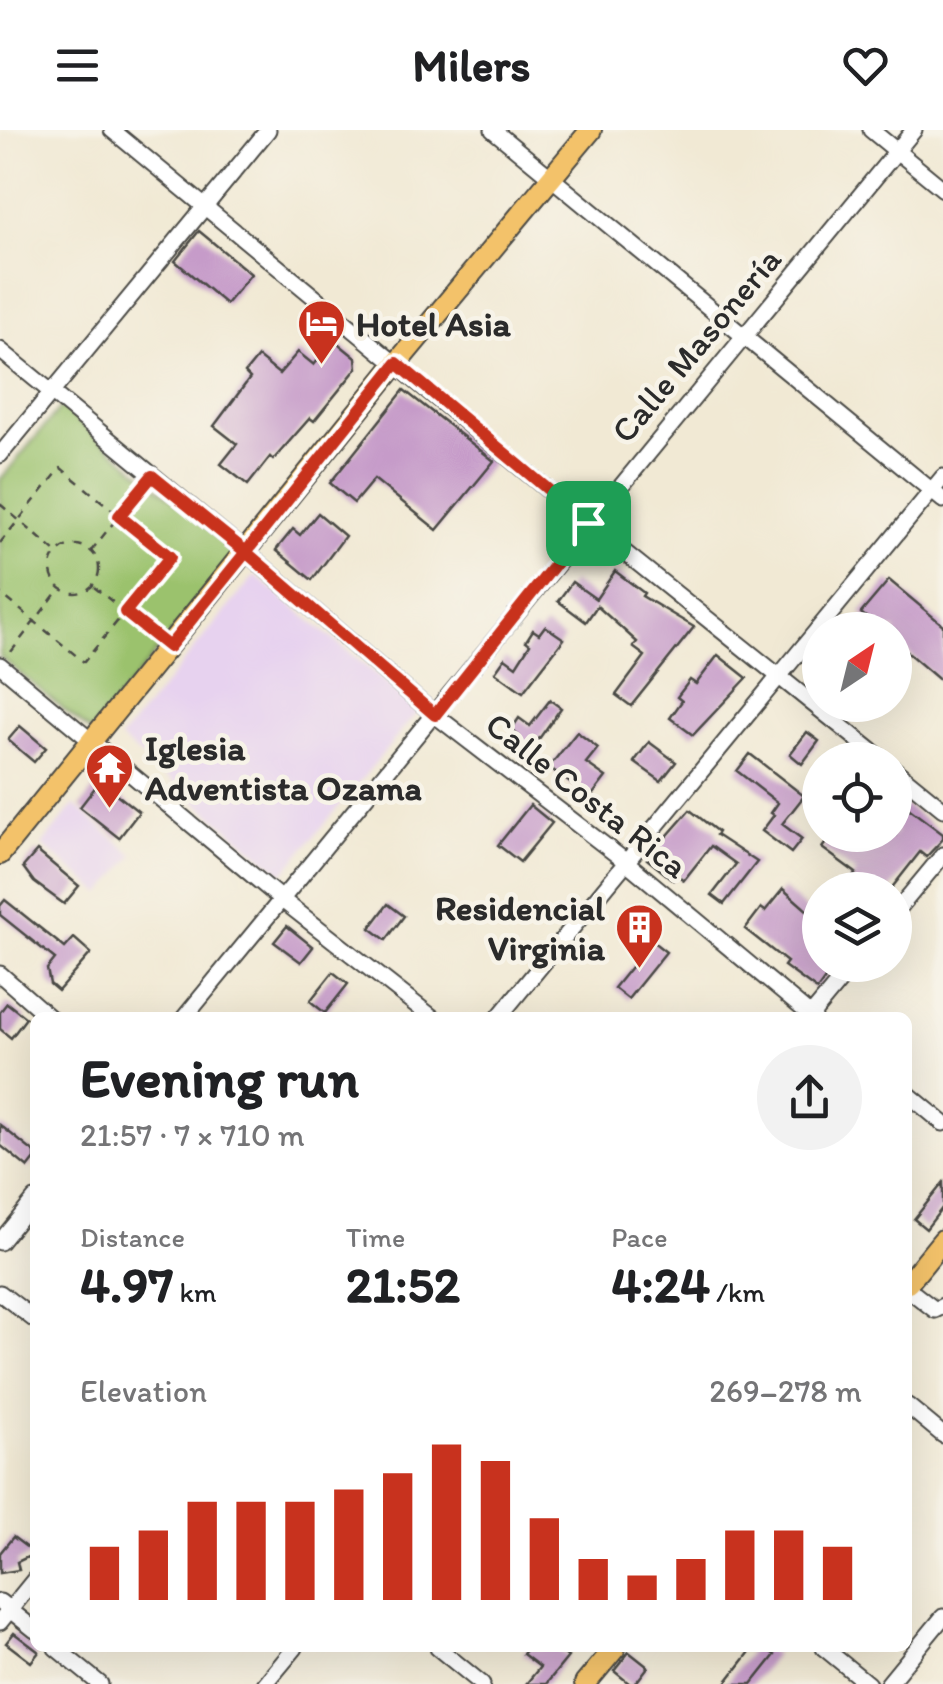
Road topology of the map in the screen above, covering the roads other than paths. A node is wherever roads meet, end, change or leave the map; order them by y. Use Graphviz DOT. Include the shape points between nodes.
graph roads {
  1 [pos="112,130"];
  2 [pos="268,130"];
  3 [pos="493,130"];
  4 [pos="591,130"];
  5 [pos="871,130"];
  6 [pos="914,130"];
  7 [pos="896,151"];
  8 [pos="552,178"];
  9 [pos="943,189"];
  10 [pos="205,207"];
  11 [pos="742,337"];
  12 [pos="0,350"];
  13 [pos="397,363"];
  14 [pos="50,392"];
  15 [pos="0,455"];
  16 [pos="943,477"];
  17 [pos="938,495"];
  18 [pos="588,523"];
  19 [pos="246,552"];
  20 [pos="0,665"];
  21 [pos="780,676"];
  22 [pos="435,715"];
  23 [pos="92,740"];
  24 [pos="861,742"];
  25 [pos="912,784"];
  26 [pos="943,810"];
  27 [pos="0,854"];
  28 [pos="943,855"];
  29 [pos="626,862"];
  30 [pos="912,893"];
  31 [pos="281,899"];
  32 [pos="0,974"];
  33 [pos="840,982"];
  34 [pos="43,1012"];
  35 [pos="189,1012"];
  36 [pos="425,1012"];
  37 [pos="503,1012"];
  38 [pos="806,1012"];
  39 [pos="816,1012"];
  40 [pos="912,1101"];
  41 [pos="943,1123"];
  42 [pos="30,1205"];
  43 [pos="943,1241"];
  44 [pos="0,1242"];
  45 [pos="912,1281"];
  46 [pos="912,1289"];
  47 [pos="0,1293"];
  48 [pos="940,1311"];
  49 [pos="30,1316"];
  50 [pos="912,1409"];
  51 [pos="943,1435"];
  52 [pos="30,1584"];
  53 [pos="3,1611"];
  54 [pos="943,1617"];
  55 [pos="30,1627"];
  56 [pos="61,1652"];
  57 [pos="293,1652"];
  58 [pos="443,1652"];
  59 [pos="612,1652"];
  60 [pos="829,1652"];
  61 [pos="100,1684"];
  62 [pos="265,1684"];
  63 [pos="482,1684"];
  64 [pos="585,1684"];
  65 [pos="868,1684"];
  66 [pos="888,1684"];
  1 -- 10 [label="street"];
  2 -- 10 [label="street"];
  3 -- 8 [label="street"];
  4 -- 8 [label="main road"];
  5 -- 7 [label="street"];
  6 -- 7 [label="street, Calle Masonería"];
  7 -- 9 [label="street"];
  7 -- 11 [label="street, Calle Masonería"];
  8 -- 11 [label="street"];
  8 -- 13 [label="main road"];
  10 -- 13 [label="street"];
  10 -- 14 [label="street"];
  11 -- 17 [label="street"];
  11 -- 18 [label="street, Calle Masonería"];
  12 -- 14 [label="street, Calle Costa Rica"];
  13 -- 18 [label="street"];
  13 -- 19 [label="main road"];
  14 -- 15 [label="street"];
  14 -- 19 [label="street, Calle Costa Rica"];
  16 -- 17 [label="street"];
  17 -- 21 [label="street"];
  18 -- 21 [label="street"];
  18 -- 22 [label="street, Calle Masonería"];
  19 -- 22 [label="street, Calle Costa Rica"];
  19 -- 23 [label="main road"];
  20 -- 23 [label="street"];
  21 -- 24 [label="street"];
  21 -- 29 [label="street"];
  22 -- 29 [label="street, Calle Costa Rica"];
  22 -- 31 [label="street, Calle Masonería"];
  23 -- 27 [label="main road"];
  23 -- 31 [label="street"];
  25 -- 26 [label="street"];
  28 -- 30 [label="street"];
  29 -- 37 [label="street"];
  29 -- 38 [label="street, Calle Costa Rica"];
  31 -- 35 [label="street, Calle Masonería"];
  31 -- 36 [label="street"];
  32 -- 34 [label="street"];
  33 -- 39 [label="street"];
  40 -- 41 [label="street"];
  42 -- 44 [label="street"];
  43 -- 45 [label="main road"];
  46 -- 48 [label="street"];
  47 -- 49 [label="street"];
  50 -- 51 [label="street"];
  52 -- 53 [label="street"];
  53 -- 55 [label="street"];
  54 -- 66 [label="street"];
  56 -- 61 [label="street"];
  57 -- 62 [label="street"];
  58 -- 63 [label="street"];
  59 -- 64 [label="main road"];
  60 -- 65 [label="street"];
}
